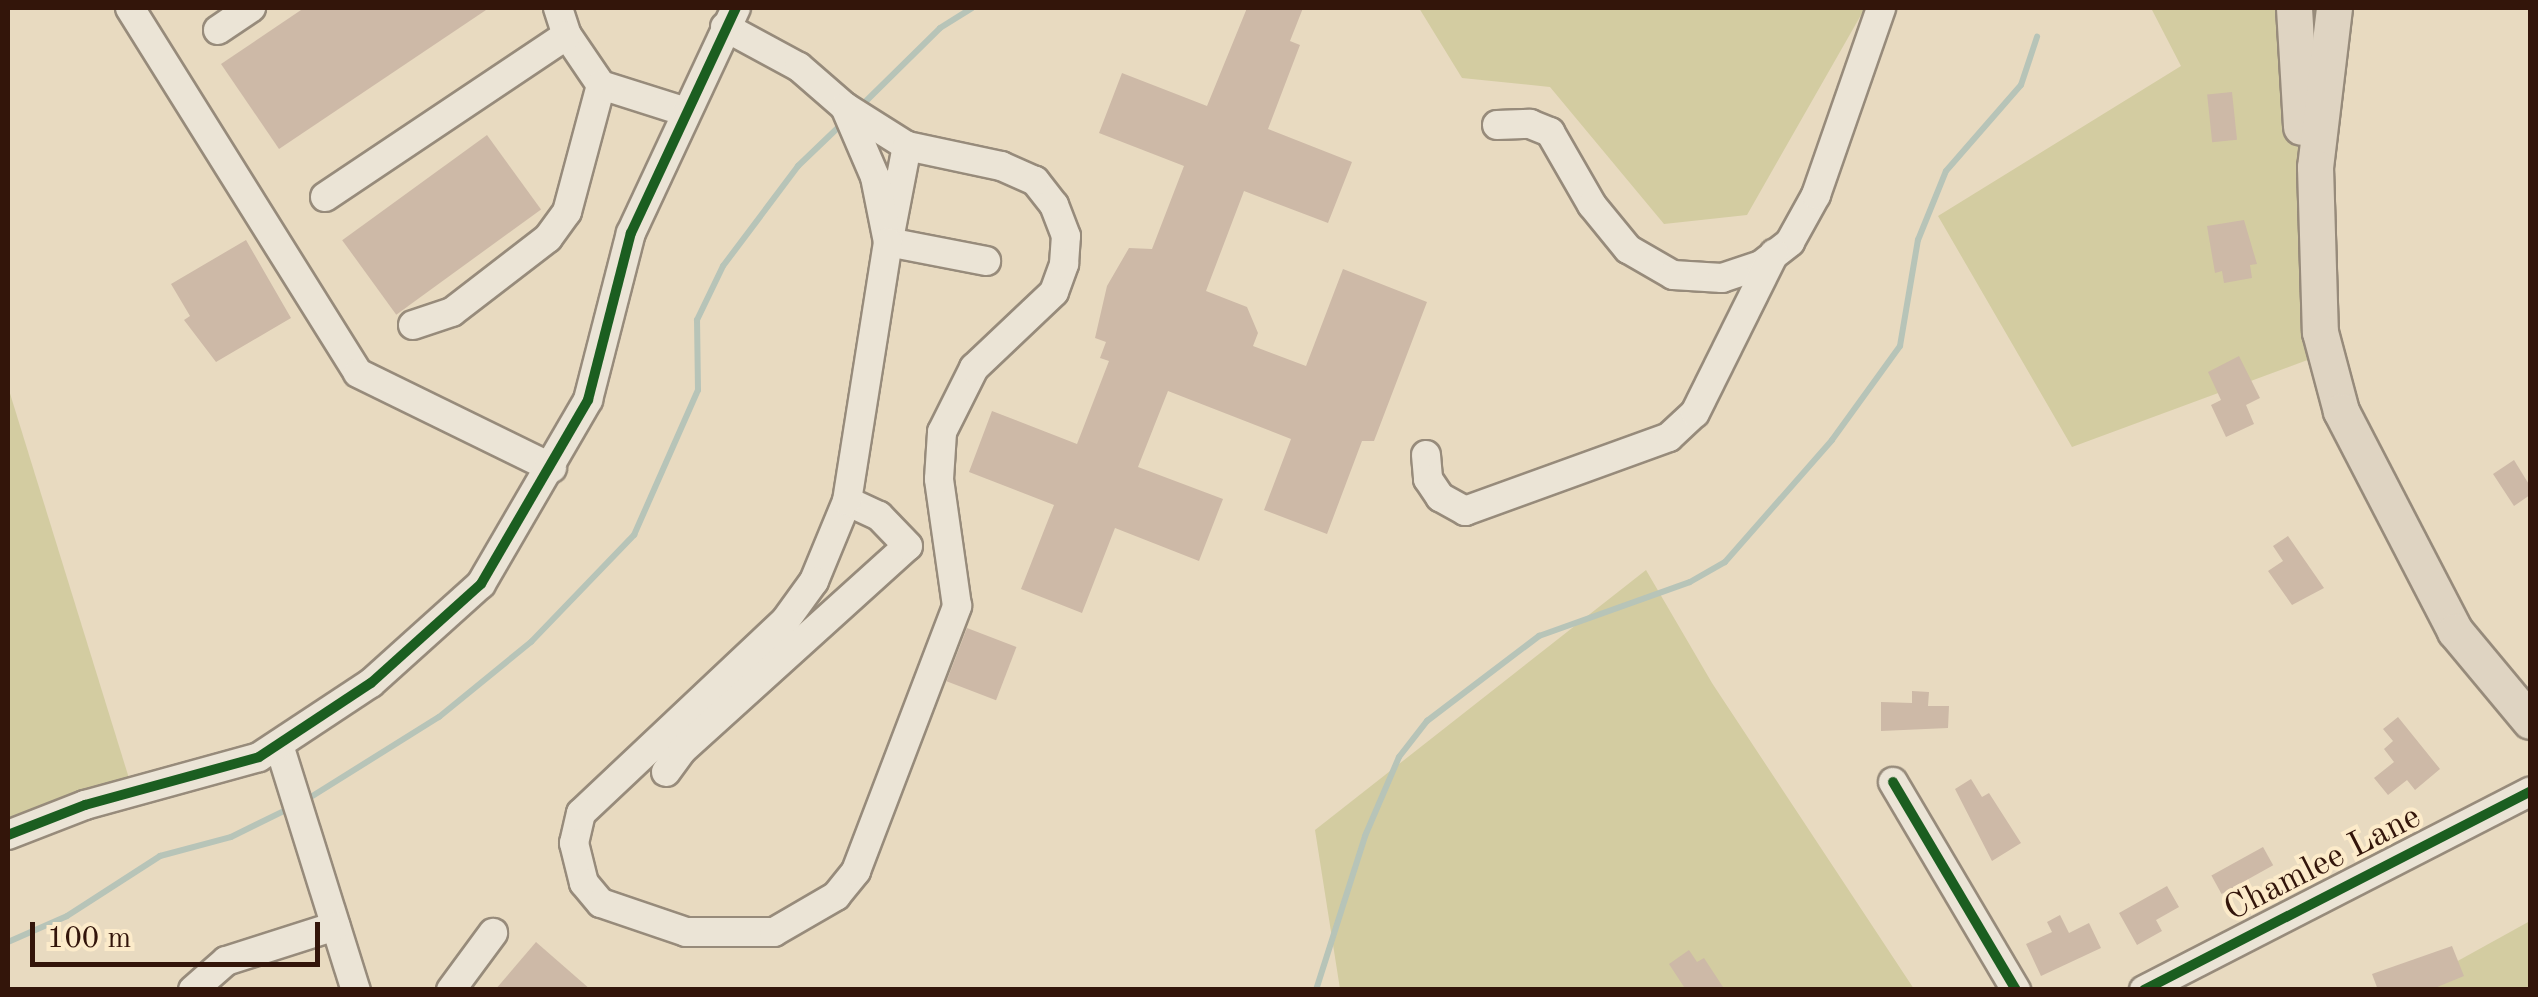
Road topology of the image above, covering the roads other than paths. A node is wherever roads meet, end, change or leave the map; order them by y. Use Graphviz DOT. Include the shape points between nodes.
graph roads {
  1 [pos="130,8"];
  2 [pos="251,8"];
  3 [pos="558,8"];
  4 [pos="1881,8"];
  5 [pos="2294,8"];
  6 [pos="2334,8"];
  7 [pos="731,17"];
  8 [pos="218,30"];
  9 [pos="567,35"];
  10 [pos="602,85"];
  11 [pos="846,107"];
  12 [pos="686,112"];
  13 [pos="1498,126"];
  14 [pos="907,146"];
  15 [pos="325,196"];
  16 [pos="889,238"];
  17 [pos="1774,254"];
  18 [pos="986,261"];
  19 [pos="2319,311"];
  20 [pos="414,325"];
  21 [pos="1426,454"];
  22 [pos="552,468"];
  23 [pos="847,502"];
  24 [pos="2530,721"];
  25 [pos="279,745"];
  26 [pos="666,772"];
  27 [pos="1894,782"];
  28 [pos="2530,792"];
  29 [pos="8,835"];
  30 [pos="336,926"];
  31 [pos="492,933"];
  32 [pos="208,985"];
  33 [pos="356,990"];
  34 [pos="451,990"];
  35 [pos="2016,990"];
  36 [pos="2144,990"];
  1 -- 22 [label="street" via="358,372"];
  2 -- 8 [label="street"];
  3 -- 9 [label="street"];
  4 -- 17 [label="street" via="1816,195 1790,242"];
  5 -- 19 [label="main road" via="2302,219"];
  6 -- 19 [label="main road" via="2314,166"];
  7 -- 11 [label="street"];
  7 -- 12 [label="street"];
  9 -- 10 [label="street"];
  9 -- 15 [label="street"];
  10 -- 12 [label="street"];
  10 -- 20 [label="street" via="567,212 548,238 452,312"];
  11 -- 14 [label="street"];
  11 -- 16 [label="street" via="875,176"];
  12 -- 22 [label="street" via="631,233 588,400"];
  13 -- 17 [label="street" via="1530,124 1550,132 1628,249 1672,275 1722,278"];
  14 -- 16 [label="street"];
  14 -- 23 [label="street" via="1001,166 1035,181 1054,205 1065,250 1054,292 974,368 942,432 939,479 956,606 856,870 836,896 774,932 686,932 601,904 584,883 574,843 581,812 785,622 814,581"];
  16 -- 18 [label="street"];
  16 -- 23 [label="street"];
  17 -- 21 [label="street" via="1695,413 1670,437 1464,511 1440,497 1428,479"];
  19 -- 24 [label="main road" via="2341,411 2419,569 2455,631"];
  22 -- 25 [label="street" via="481,584 371,684"];
  23 -- 26 [label="street" via="880,516 908,546 682,750"];
  25 -- 29 [label="street"];
  25 -- 30 [label="street"];
  27 -- 35 [label="street"];
  28 -- 36 [label="street, Chamlee Lane"];
  30 -- 32 [label="street" via="226,961"];
  30 -- 33 [label="street"];
  31 -- 34 [label="street"];
}
